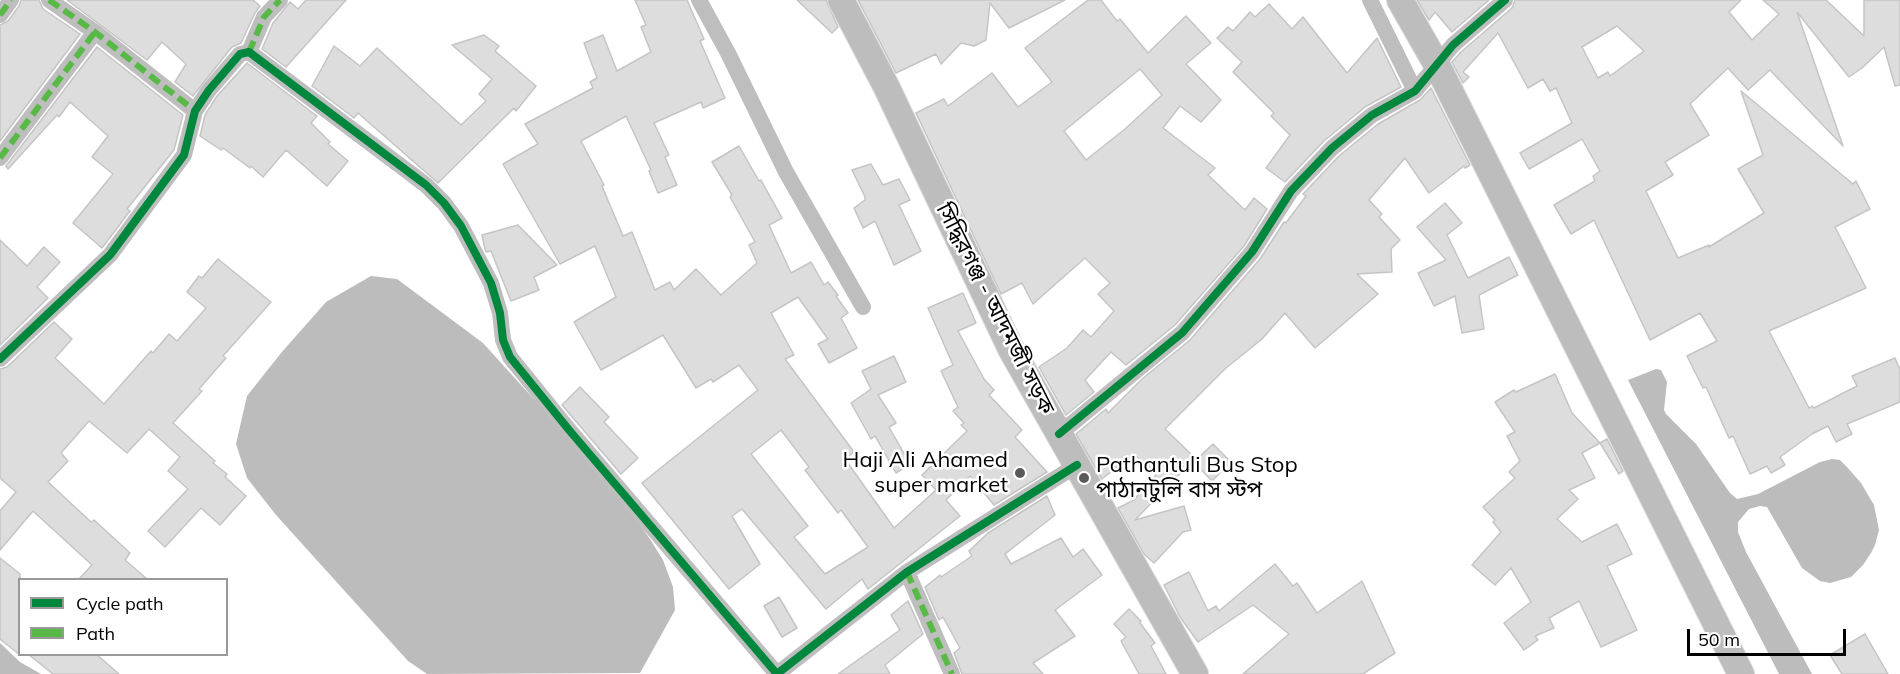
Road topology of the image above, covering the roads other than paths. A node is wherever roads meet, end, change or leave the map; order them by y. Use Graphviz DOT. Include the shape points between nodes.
graph roads {
  1 [pos="11,0"];
  2 [pos="49,0"];
  3 [pos="280,0"];
  4 [pos="699,0"];
  5 [pos="841,0"];
  6 [pos="1370,0"];
  7 [pos="1400,0"];
  8 [pos="1505,0"];
  9 [pos="0,15"];
  10 [pos="95,32"];
  11 [pos="249,52"];
  12 [pos="1437,64"];
  13 [pos="1415,91"];
  14 [pos="195,111"];
  15 [pos="0,158"];
  16 [pos="863,307"];
  17 [pos="0,359"];
  18 [pos="1059,434"];
  19 [pos="1077,465"];
  20 [pos="907,572"];
  21 [pos="952,674"];
  22 [pos="1195,674"];
  23 [pos="1741,674"];
  1 -- 9 [label="street"];
  2 -- 10 [label="street"];
  3 -- 11 [label="street" via="264,17"];
  4 -- 16 [label="street" via="786,172"];
  5 -- 18 [label="main road, সিদ্ধিরগঞ্জ - আদমজী সড়ক" via="1011,349"];
  6 -- 13 [label="street"];
  7 -- 12 [label="main road"];
  8 -- 12 [label="street"];
  10 -- 14 [label="street"];
  10 -- 15 [label="street"];
  11 -- 14 [label="street" via="240,54"];
  11 -- 20 [label="street" via="426,185 444,203 461,226 491,283 510,357 777,674"];
  12 -- 13 [label="street"];
  12 -- 23 [label="main road"];
  13 -- 18 [label="street" via="1372,115 1332,148 1291,191 1252,252 1182,333"];
  14 -- 17 [label="street" via="184,155 110,255"];
  18 -- 19 [label="main road, সিদ্ধিরগঞ্জ - আদমজী সড়ক"];
  19 -- 20 [label="street"];
  19 -- 22 [label="main road, সিদ্ধিরগঞ্জ - আদমজী সড়ক"];
  20 -- 21 [label="street"];
}
